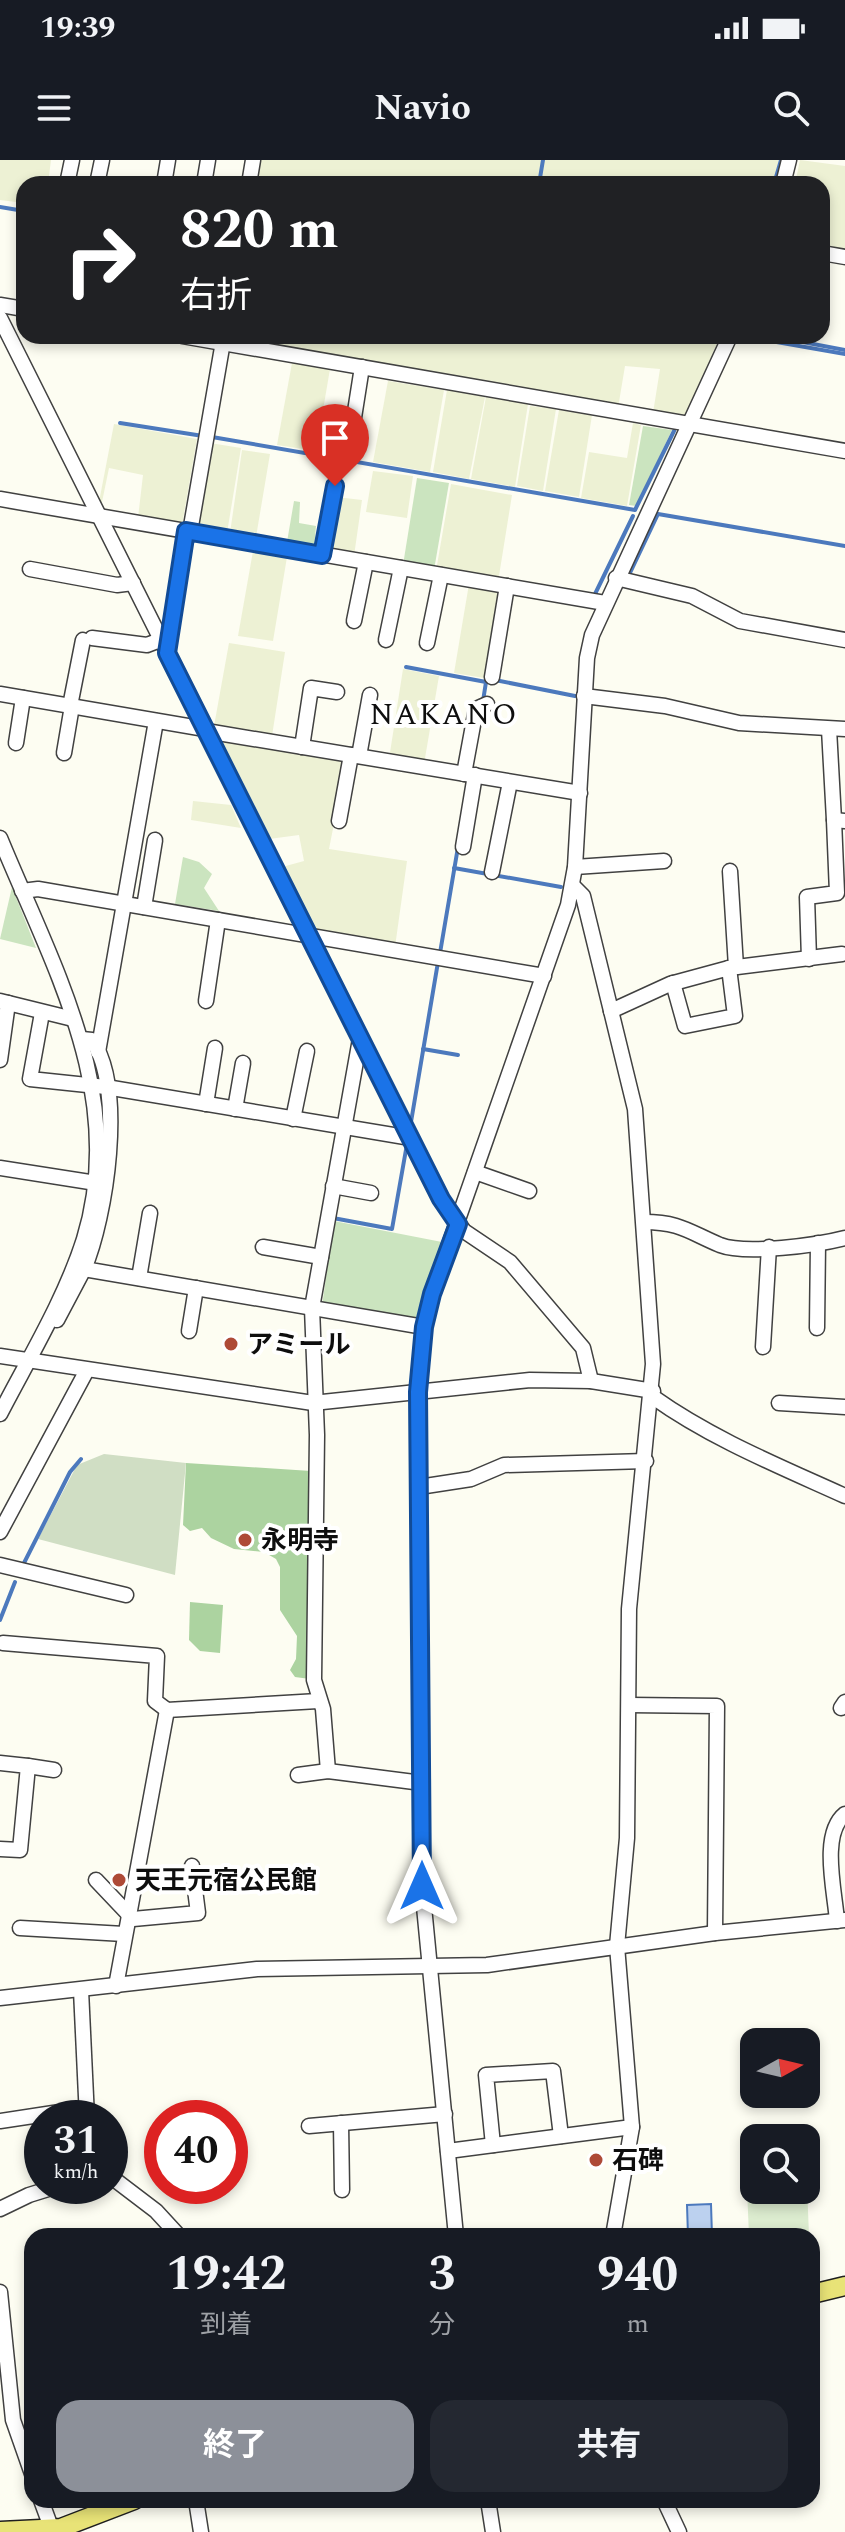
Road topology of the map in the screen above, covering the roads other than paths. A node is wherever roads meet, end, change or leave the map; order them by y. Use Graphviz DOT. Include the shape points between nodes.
graph roads {
  1 [pos="0,318"];
  2 [pos="222,344"];
  3 [pos="244,344"];
  4 [pos="726,344"];
  5 [pos="362,367"];
  6 [pos="353,424"];
  7 [pos="689,424"];
  8 [pos="845,451"];
  9 [pos="335,486"];
  10 [pos="0,499"];
  11 [pos="100,516"];
  12 [pos="188,532"];
  13 [pos="322,555"];
  14 [pos="366,562"];
  15 [pos="401,568"];
  16 [pos="30,569"];
  17 [pos="441,575"];
  18 [pos="616,578"];
  19 [pos="133,583"];
  20 [pos="507,586"];
  21 [pos="605,603"];
  22 [pos="354,621"];
  23 [pos="386,640"];
  24 [pos="845,640"];
  25 [pos="427,643"];
  26 [pos="163,646"];
  27 [pos="492,677"];
  28 [pos="337,692"];
  29 [pos="0,694"];
  30 [pos="370,695"];
  31 [pos="584,696"];
  32 [pos="23,698"];
  33 [pos="487,704"];
  34 [pos="71,706"];
  35 [pos="156,721"];
  36 [pos="829,729"];
  37 [pos="845,729"];
  38 [pos="206,730"];
  39 [pos="16,743"];
  40 [pos="302,747"];
  41 [pos="64,753"];
  42 [pos="355,756"];
  43 [pos="470,774"];
  44 [pos="510,782"];
  45 [pos="580,793"];
  46 [pos="339,821"];
  47 [pos="839,821"];
  48 [pos="0,838"];
  49 [pos="155,840"];
  50 [pos="463,847"];
  51 [pos="664,861"];
  52 [pos="575,867"];
  53 [pos="730,871"];
  54 [pos="492,872"];
  55 [pos="573,886"];
  56 [pos="22,891"];
  57 [pos="124,903"];
  58 [pos="144,907"];
  59 [pos="218,920"];
  60 [pos="309,936"];
  61 [pos="842,954"];
  62 [pos="809,959"];
  63 [pos="732,967"];
  64 [pos="544,976"];
  65 [pos="673,983"];
  66 [pos="206,1001"];
  67 [pos="4,1002"];
  68 [pos="611,1011"];
  69 [pos="42,1013"];
  70 [pos="73,1019"];
  71 [pos="82,1039"];
  72 [pos="360,1039"];
  73 [pos="215,1048"];
  74 [pos="307,1051"];
  75 [pos="98,1052"];
  76 [pos="0,1060"];
  77 [pos="243,1063"];
  78 [pos="100,1088"];
  79 [pos="206,1104"];
  80 [pos="235,1109"];
  81 [pos="293,1119"];
  82 [pos="343,1128"];
  83 [pos="411,1138"];
  84 [pos="1,1171"];
  85 [pos="475,1172"];
  86 [pos="96,1183"];
  87 [pos="333,1186"];
  88 [pos="529,1191"];
  89 [pos="371,1193"];
  90 [pos="150,1213"];
  91 [pos="644,1222"];
  92 [pos="458,1224"];
  93 [pos="845,1238"];
  94 [pos="818,1243"];
  95 [pos="263,1247"];
  96 [pos="769,1247"];
  97 [pos="321,1257"];
  98 [pos="84,1269"];
  99 [pos="139,1278"];
  100 [pos="196,1288"];
  101 [pos="312,1308"];
  102 [pos="57,1320"];
  103 [pos="424,1327"];
  104 [pos="817,1328"];
  105 [pos="189,1331"];
  106 [pos="763,1347"];
  107 [pos="0,1356"];
  108 [pos="27,1361"];
  109 [pos="87,1370"];
  110 [pos="591,1381"];
  111 [pos="418,1392"];
  112 [pos="653,1394"];
  113 [pos="313,1403"];
  114 [pos="779,1403"];
  115 [pos="845,1407"];
  116 [pos="0,1414"];
  117 [pos="646,1461"];
  118 [pos="419,1487"];
  119 [pos="845,1496"];
  120 [pos="0,1532"];
  121 [pos="0,1565"];
  122 [pos="126,1595"];
  123 [pos="3,1643"];
  124 [pos="318,1701"];
  125 [pos="629,1705"];
  126 [pos="167,1710"];
  127 [pos="0,1763"];
  128 [pos="28,1766"];
  129 [pos="54,1770"];
  130 [pos="328,1771"];
  131 [pos="298,1775"];
  132 [pos="422,1783"];
  133 [pos="845,1814"];
  134 [pos="0,1849"];
  135 [pos="192,1866"];
  136 [pos="96,1880"];
  137 [pos="128,1917"];
  138 [pos="841,1921"];
  139 [pos="20,1928"];
  140 [pos="715,1933"];
  141 [pos="124,1934"];
  142 [pos="617,1946"];
  143 [pos="429,1968"];
  144 [pos="116,1986"];
  145 [pos="81,1990"];
  146 [pos="0,1998"];
  147 [pos="85,2100"];
  148 [pos="445,2114"];
  149 [pos="24,2119"];
  150 [pos="0,2121"];
  151 [pos="341,2123"];
  152 [pos="309,2126"];
  153 [pos="632,2127"];
  154 [pos="561,2136"];
  155 [pos="493,2145"];
  156 [pos="448,2151"];
  157 [pos="128,2190"];
  158 [pos="342,2190"];
  159 [pos="24,2197"];
  160 [pos="0,2209"];
  161 [pos="172,2228"];
  162 [pos="455,2228"];
  163 [pos="614,2228"];
  164 [pos="845,2286"];
  165 [pos="0,2292"];
  166 [pos="820,2292"];
  167 [pos="7,2423"];
  168 [pos="24,2458"];
  169 [pos="45,2508"];
  170 [pos="113,2508"];
  171 [pos="197,2508"];
  172 [pos="489,2508"];
  173 [pos="668,2508"];
  174 [pos="57,2530"];
  175 [pos="0,2531"];
  176 [pos="201,2532"];
  177 [pos="493,2532"];
  178 [pos="679,2532"];
  1 -- 11 [label="street"];
  2 -- 12 [label="street"];
  3 -- 5 [label="street"];
  4 -- 7 [label="street"];
  5 -- 6 [label="street"];
  5 -- 7 [label="street"];
  7 -- 8 [label="street"];
  7 -- 18 [label="street"];
  9 -- 13 [label="street"];
  10 -- 11 [label="street"];
  11 -- 12 [label="street"];
  11 -- 19 [label="street"];
  12 -- 13 [label="street"];
  12 -- 26 [label="street"];
  13 -- 14 [label="street"];
  14 -- 15 [label="street"];
  14 -- 22 [label="street"];
  15 -- 17 [label="street"];
  15 -- 23 [label="street"];
  16 -- 19 [label="street" via="117,585"];
  17 -- 20 [label="street"];
  17 -- 25 [label="street"];
  18 -- 21 [label="street"];
  18 -- 24 [label="street" via="692,596 740,621"];
  19 -- 26 [label="street"];
  20 -- 21 [label="street"];
  20 -- 27 [label="street"];
  21 -- 31 [label="street" via="587,658"];
  26 -- 34 [label="street" via="88,639"];
  26 -- 38 [label="street"];
  28 -- 40 [label="street" via="311,688"];
  29 -- 32 [label="street"];
  30 -- 42 [label="street"];
  31 -- 36 [label="street" via="665,706 739,723"];
  31 -- 45 [label="street"];
  32 -- 34 [label="street"];
  32 -- 39 [label="street"];
  33 -- 43 [label="street" via="476,709"];
  34 -- 35 [label="street"];
  34 -- 41 [label="street"];
  35 -- 38 [label="street"];
  35 -- 57 [label="street"];
  36 -- 37 [label="street"];
  36 -- 47 [label="street"];
  38 -- 40 [label="street"];
  38 -- 60 [label="street"];
  40 -- 42 [label="street"];
  42 -- 43 [label="street"];
  42 -- 46 [label="street"];
  43 -- 44 [label="street"];
  43 -- 50 [label="street"];
  44 -- 45 [label="street"];
  44 -- 54 [label="street"];
  45 -- 52 [label="street"];
  47 -- 62 [label="street" via="837,893 807,897"];
  48 -- 56 [label="street"];
  49 -- 58 [label="street"];
  51 -- 52 [label="street"];
  52 -- 55 [label="street"];
  53 -- 63 [label="street"];
  55 -- 64 [label="street"];
  55 -- 68 [label="street" via="583,896"];
  56 -- 57 [label="street"];
  56 -- 70 [label="street"];
  57 -- 58 [label="street"];
  57 -- 75 [label="street"];
  58 -- 59 [label="street"];
  59 -- 60 [label="street"];
  59 -- 66 [label="street"];
  60 -- 64 [label="street"];
  60 -- 72 [label="street"];
  61 -- 62 [label="street"];
  62 -- 63 [label="street"];
  63 -- 65 [label="street"];
  63 -- 65 [label="street" via="735,1016 685,1026"];
  64 -- 85 [label="street"];
  65 -- 68 [label="street"];
  67 -- 69 [label="street"];
  67 -- 76 [label="street"];
  68 -- 91 [label="street" via="635,1109"];
  69 -- 70 [label="street"];
  69 -- 78 [label="street" via="30,1079"];
  70 -- 71 [label="street"];
  71 -- 75 [label="street" via="92,1040"];
  71 -- 78 [label="street"];
  72 -- 82 [label="street"];
  72 -- 83 [label="street"];
  73 -- 79 [label="street"];
  74 -- 81 [label="street"];
  75 -- 78 [label="street"];
  77 -- 80 [label="street"];
  78 -- 79 [label="street"];
  78 -- 86 [label="street"];
  78 -- 98 [label="street" via="110,1136 107,1185"];
  79 -- 80 [label="street"];
  80 -- 81 [label="street"];
  81 -- 82 [label="street"];
  82 -- 83 [label="street"];
  82 -- 87 [label="street"];
  83 -- 92 [label="street"];
  84 -- 86 [label="street"];
  85 -- 88 [label="street"];
  85 -- 92 [label="street"];
  86 -- 108 [label="street" via="77,1257"];
  87 -- 89 [label="street"];
  87 -- 97 [label="street"];
  90 -- 99 [label="street"];
  91 -- 96 [label="street" via="683,1225 723,1246"];
  91 -- 112 [label="street"];
  92 -- 103 [label="street"];
  92 -- 110 [label="street" via="520,1273 583,1348"];
  93 -- 94 [label="street"];
  94 -- 96 [label="street"];
  94 -- 104 [label="street"];
  95 -- 97 [label="street"];
  96 -- 106 [label="street"];
  97 -- 101 [label="street"];
  98 -- 99 [label="street"];
  98 -- 102 [label="street"];
  99 -- 100 [label="street"];
  100 -- 101 [label="street"];
  100 -- 105 [label="street"];
  101 -- 103 [label="street"];
  101 -- 113 [label="street"];
  103 -- 111 [label="street"];
  107 -- 108 [label="street"];
  108 -- 109 [label="street"];
  108 -- 116 [label="street"];
  109 -- 113 [label="street"];
  109 -- 120 [label="street"];
  110 -- 111 [label="street" via="530,1380"];
  110 -- 112 [label="street"];
  111 -- 113 [label="street"];
  111 -- 118 [label="street"];
  112 -- 117 [label="street"];
  112 -- 119 [label="street" via="720,1438"];
  113 -- 124 [label="street"];
  114 -- 115 [label="street"];
  117 -- 118 [label="street" via="504,1465 471,1479"];
  117 -- 125 [label="street" via="629,1609"];
  118 -- 132 [label="street"];
  121 -- 122 [label="street"];
  123 -- 126 [label="street" via="157,1656 155,1701"];
  124 -- 126 [label="street"];
  124 -- 130 [label="street"];
  125 -- 140 [label="street" via="717,1706"];
  125 -- 142 [label="street" via="627,1838"];
  126 -- 137 [label="street"];
  127 -- 128 [label="street"];
  128 -- 129 [label="street"];
  128 -- 134 [label="street" via="20,1850"];
  130 -- 131 [label="street"];
  130 -- 132 [label="street"];
  132 -- 143 [label="street"];
  133 -- 138 [label="street" via="835,1823 832,1841"];
  135 -- 137 [label="street" via="198,1913"];
  136 -- 137 [label="street"];
  137 -- 141 [label="street"];
  138 -- 140 [label="street"];
  139 -- 141 [label="street"];
  140 -- 142 [label="street"];
  141 -- 144 [label="street"];
  142 -- 143 [label="street"];
  142 -- 153 [label="street"];
  143 -- 144 [label="street" via="257,1969"];
  143 -- 148 [label="street"];
  144 -- 145 [label="street"];
  145 -- 146 [label="street"];
  145 -- 147 [label="street"];
  148 -- 151 [label="street"];
  148 -- 156 [label="street"];
  149 -- 150 [label="street"];
  151 -- 152 [label="street"];
  151 -- 158 [label="street"];
  153 -- 154 [label="street"];
  153 -- 163 [label="street"];
  154 -- 155 [label="street"];
  154 -- 155 [label="street" via="553,2071 486,2075"];
  155 -- 156 [label="street"];
  156 -- 162 [label="street"];
  157 -- 161 [label="street"];
  159 -- 160 [label="street"];
  164 -- 166 [label="main road"];
  165 -- 167 [label="street"];
  167 -- 168 [label="street"];
  169 -- 174 [label="street"];
  170 -- 174 [label="main road"];
  171 -- 176 [label="street"];
  172 -- 177 [label="street"];
  173 -- 178 [label="street"];
  174 -- 175 [label="main road"];
}
